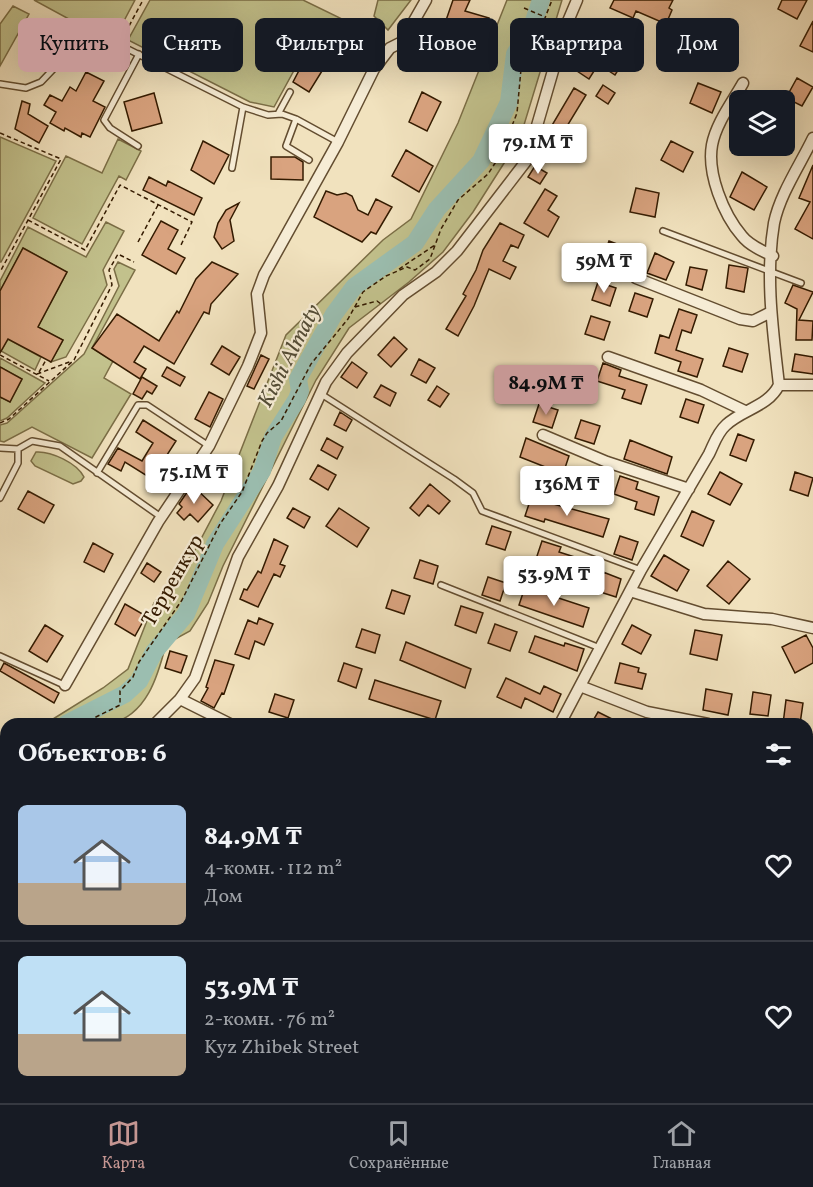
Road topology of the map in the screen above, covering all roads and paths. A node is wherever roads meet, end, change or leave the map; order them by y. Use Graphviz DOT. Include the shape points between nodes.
graph roads {
  1 [pos="143,0"];
  2 [pos="426,0"];
  3 [pos="552,0"];
  4 [pos="577,0"];
  5 [pos="524,8"];
  6 [pos="546,18"];
  7 [pos="130,23"];
  8 [pos="130,49"];
  9 [pos="140,54"];
  10 [pos="51,72"];
  11 [pos="520,72"];
  12 [pos="743,82"];
  13 [pos="0,84"];
  14 [pos="290,92"];
  15 [pos="243,107"];
  16 [pos="278,114"];
  17 [pos="296,119"];
  18 [pos="0,133"];
  19 [pos="813,138"];
  20 [pos="338,142"];
  21 [pos="138,146"];
  22 [pos="309,160"];
  23 [pos="232,168"];
  24 [pos="158,205"];
  25 [pos="28,220"];
  26 [pos="663,231"];
  27 [pos="138,242"];
  28 [pos="181,245"];
  29 [pos="435,245"];
  30 [pos="773,256"];
  31 [pos="134,262"];
  32 [pos="1,265"];
  33 [pos="0,272"];
  34 [pos="772,272"];
  35 [pos="393,273"];
  36 [pos="636,278"];
  37 [pos="801,283"];
  38 [pos="354,307"];
  39 [pos="388,310"];
  40 [pos="771,312"];
  41 [pos="0,355"];
  42 [pos="608,357"];
  43 [pos="46,360"];
  44 [pos="74,360"];
  45 [pos="37,374"];
  46 [pos="50,382"];
  47 [pos="779,385"];
  48 [pos="813,385"];
  49 [pos="321,394"];
  50 [pos="745,411"];
  51 [pos="0,423"];
  52 [pos="543,435"];
  53 [pos="209,446"];
  54 [pos="0,448"];
  55 [pos="18,449"];
  56 [pos="97,473"];
  57 [pos="689,489"];
  58 [pos="0,498"];
  59 [pos="161,517"];
  60 [pos="641,570"];
  61 [pos="441,585"];
  62 [pos="630,591"];
  63 [pos="813,628"];
  64 [pos="600,648"];
  65 [pos="0,656"];
  66 [pos="65,685"];
  67 [pos="580,686"];
  68 [pos="180,699"];
  69 [pos="94,718"];
  70 [pos="161,718"];
  71 [pos="218,718"];
  72 [pos="563,718"];
  73 [pos="678,718"];
  1 -- 7 [label="path"];
  2 -- 20 [label="street" via="402,42 390,48 374,69"];
  3 -- 6 [label="path"];
  4 -- 39 [label="street" via="526,160 458,251"];
  5 -- 6 [label="path"];
  8 -- 9 [label="lane"];
  9 -- 15 [label="lane"];
  9 -- 21 [label="lane" via="104,120"];
  10 -- 13 [label="lane" via="41,82 26,87"];
  11 -- 29 [label="path" via="517,113 501,154 488,174 458,200"];
  12 -- 30 [label="street" via="712,144 712,166 718,190 742,237"];
  14 -- 16 [label="lane"];
  15 -- 16 [label="lane"];
  15 -- 23 [label="lane"];
  16 -- 17 [label="lane"];
  17 -- 20 [label="lane"];
  17 -- 22 [label="lane" via="286,146"];
  18 -- 25 [label="path" via="61,159"];
  19 -- 30 [label="street" via="774,222"];
  20 -- 53 [label="street" via="264,275 257,294 261,333"];
  24 -- 25 [label="path" via="120,185 85,250"];
  24 -- 27 [label="path"];
  24 -- 28 [label="path" via="192,222"];
  25 -- 32 [label="path"];
  26 -- 34 [label="lane"];
  29 -- 35 [label="path"];
  29 -- 35 [label="path" via="430,259 415,270 407,267"];
  30 -- 34 [label="street"];
  31 -- 44 [label="path" via="118,254 109,270 112,285"];
  32 -- 33 [label="path"];
  34 -- 37 [label="lane"];
  34 -- 40 [label="street"];
  35 -- 38 [label="path" via="363,292"];
  36 -- 40 [label="street" via="740,319 753,321"];
  38 -- 39 [label="path" via="377,300"];
  38 -- 69 [label="path, Терренкур" via="311,364 281,421 262,441 242,492 220,524 177,608 120,691 120,705"];
  39 -- 49 [label="street" via="347,353"];
  40 -- 47 [label="street"];
  41 -- 45 [label="path"];
  42 -- 50 [label="street"];
  43 -- 45 [label="path"];
  44 -- 45 [label="path"];
  44 -- 46 [label="path"];
  45 -- 46 [label="path"];
  46 -- 51 [label="path"];
  47 -- 48 [label="street"];
  47 -- 50 [label="street" via="764,403"];
  49 -- 60 [label="lane" via="454,479 473,493 482,511"];
  49 -- 68 [label="street" via="278,486 238,557 195,678"];
  50 -- 57 [label="street" via="717,435"];
  52 -- 57 [label="street"];
  53 -- 56 [label="lane" via="147,405 138,405"];
  53 -- 59 [label="street"];
  54 -- 55 [label="lane"];
  55 -- 56 [label="lane" via="32,441 60,446"];
  55 -- 58 [label="lane" via="18,463"];
  56 -- 59 [label="lane"];
  57 -- 60 [label="street"];
  59 -- 66 [label="street"];
  60 -- 62 [label="street"];
  61 -- 64 [label="lane"];
  62 -- 63 [label="street" via="704,614 772,619"];
  62 -- 64 [label="street"];
  64 -- 67 [label="street"];
  65 -- 66 [label="lane"];
  67 -- 72 [label="street"];
  67 -- 73 [label="street" via="647,712"];
  68 -- 70 [label="street"];
  68 -- 71 [label="street"];
}
